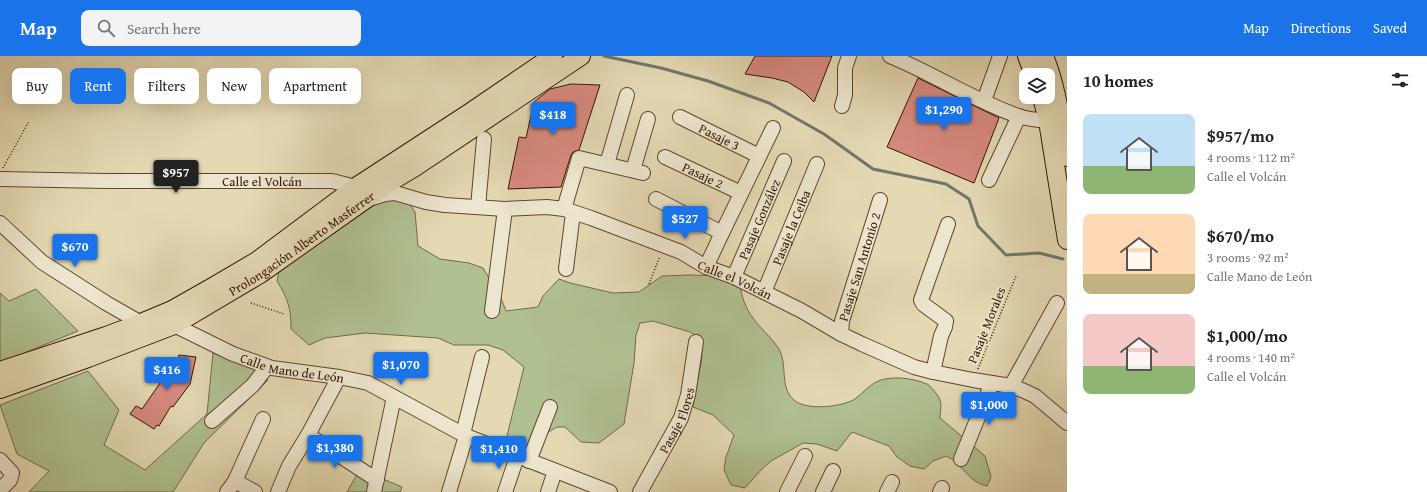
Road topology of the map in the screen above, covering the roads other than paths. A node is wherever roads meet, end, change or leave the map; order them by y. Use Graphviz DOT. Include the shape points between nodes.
graph roads {
  1 [pos="553,56"];
  2 [pos="581,56"];
  3 [pos="849,56"];
  4 [pos="890,56"];
  5 [pos="1000,56"];
  6 [pos="1027,56"];
  7 [pos="1044,56"];
  8 [pos="919,61"];
  9 [pos="1031,68"];
  10 [pos="627,95"];
  11 [pos="984,101"];
  12 [pos="1046,104"];
  13 [pos="842,106"];
  14 [pos="1019,116"];
  15 [pos="680,117"];
  16 [pos="648,119"];
  17 [pos="1059,124"];
  18 [pos="773,128"];
  19 [pos="484,139"];
  20 [pos="665,156"];
  21 [pos="759,156"];
  22 [pos="1067,157"];
  23 [pos="784,161"];
  24 [pos="607,164"];
  25 [pos="817,164"];
  26 [pos="0,179"];
  27 [pos="989,180"];
  28 [pos="741,193"];
  29 [pos="359,194"];
  30 [pos="656,199"];
  31 [pos="880,200"];
  32 [pos="478,207"];
  33 [pos="505,209"];
  34 [pos="568,211"];
  35 [pos="0,223"];
  36 [pos="948,224"];
  37 [pos="722,233"];
  38 [pos="1067,240"];
  39 [pos="706,267"];
  40 [pos="566,269"];
  41 [pos="734,277"];
  42 [pos="764,292"];
  43 [pos="1057,303"];
  44 [pos="492,311"];
  45 [pos="141,323"];
  46 [pos="174,325"];
  47 [pos="841,334"];
  48 [pos="696,342"];
  49 [pos="482,357"];
  50 [pos="268,366"];
  51 [pos="0,371"];
  52 [pos="933,372"];
  53 [pos="339,377"];
  54 [pos="992,383"];
  55 [pos="1011,386"];
  56 [pos="0,389"];
  57 [pos="394,397"];
  58 [pos="550,406"];
  59 [pos="264,419"];
  60 [pos="212,421"];
  61 [pos="1067,423"];
  62 [pos="308,435"];
  63 [pos="464,435"];
  64 [pos="805,456"];
  65 [pos="523,459"];
  66 [pos="961,459"];
  67 [pos="0,460"];
  68 [pos="555,471"];
  69 [pos="834,471"];
  70 [pos="231,486"];
  71 [pos="375,486"];
  72 [pos="0,490"];
  73 [pos="606,491"];
  74 [pos="255,492"];
  75 [pos="278,492"];
  76 [pos="449,492"];
  77 [pos="505,492"];
  78 [pos="548,492"];
  79 [pos="640,492"];
  80 [pos="787,492"];
  81 [pos="823,492"];
  1 -- 29 [label="main road, Prolongación Alberto Masferrer"];
  2 -- 29 [label="main road, Prolongación Alberto Masferrer" via="415,168 390,182"];
  3 -- 13 [label="street" via="845,68 845,95"];
  4 -- 8 [label="street"];
  5 -- 11 [label="street"];
  6 -- 9 [label="main road"];
  7 -- 17 [label="main road"];
  8 -- 11 [label="street" via="940,80"];
  10 -- 24 [label="street"];
  11 -- 14 [label="street"];
  12 -- 17 [label="main road"];
  14 -- 17 [label="street"];
  14 -- 27 [label="street"];
  15 -- 21 [label="street, Pasaje 3"];
  16 -- 24 [label="street" via="638,172"];
  17 -- 22 [label="main road"];
  17 -- 38 [label="main road"];
  18 -- 21 [label="street"];
  19 -- 32 [label="street"];
  20 -- 28 [label="street, Pasaje 2"];
  21 -- 28 [label="street"];
  23 -- 41 [label="street, Pasaje González"];
  24 -- 34 [label="street" via="579,158"];
  25 -- 42 [label="street, Pasaje la Ceiba"];
  26 -- 29 [label="street, Calle el Volcán" via="332,181"];
  28 -- 37 [label="street"];
  29 -- 32 [label="street, Calle el Volcán" via="395,193 426,202"];
  29 -- 45 [label="main road, Prolongación Alberto Masferrer" via="257,261 172,310"];
  29 -- 46 [label="main road, Prolongación Alberto Masferrer" via="260,274"];
  30 -- 37 [label="street"];
  31 -- 47 [label="street, Pasaje San Antonio 2" via="842,320"];
  32 -- 33 [label="street, Calle el Volcán"];
  33 -- 34 [label="street, Calle el Volcán" via="547,207"];
  33 -- 44 [label="street"];
  34 -- 39 [label="street, Calle el Volcán" via="665,245"];
  34 -- 40 [label="street"];
  35 -- 45 [label="street" via="42,262"];
  36 -- 52 [label="street" via="921,300 946,321"];
  37 -- 39 [label="street"];
  39 -- 41 [label="street, Calle el Volcán"];
  41 -- 42 [label="street, Calle el Volcán"];
  42 -- 47 [label="street, Calle el Volcán"];
  43 -- 55 [label="street"];
  45 -- 51 [label="main road, Prolongación Alberto Masferrer"];
  46 -- 50 [label="street, Calle Mano de León" via="233,354"];
  46 -- 56 [label="main road, Prolongación Alberto Masferrer"];
  47 -- 52 [label="street, Calle el Volcán" via="908,364"];
  48 -- 79 [label="street, Pasaje Flores" via="688,395 681,418"];
  49 -- 63 [label="street"];
  50 -- 53 [label="street, Calle Mano de León"];
  50 -- 60 [label="street" via="253,385"];
  52 -- 54 [label="street, Calle el Volcán"];
  53 -- 57 [label="street, Calle Mano de León" via="368,383"];
  53 -- 62 [label="street"];
  54 -- 55 [label="street, Calle el Volcán"];
  54 -- 66 [label="street"];
  55 -- 61 [label="street, Calle el Volcán" via="1035,396"];
  57 -- 63 [label="street, Calle Mano de León"];
  57 -- 71 [label="street"];
  58 -- 65 [label="street"];
  59 -- 70 [label="street"];
  62 -- 71 [label="street"];
  62 -- 75 [label="street" via="287,470"];
  63 -- 65 [label="street, Calle Mano de León"];
  63 -- 76 [label="street"];
  64 -- 80 [label="street"];
  65 -- 68 [label="street, Calle Mano de León"];
  65 -- 77 [label="street"];
  67 -- 72 [label="street" via="12,473 10,480"];
  68 -- 73 [label="street, Calle Mano de León"];
  68 -- 78 [label="street"];
  69 -- 81 [label="street"];
  70 -- 74 [label="street"];
}
